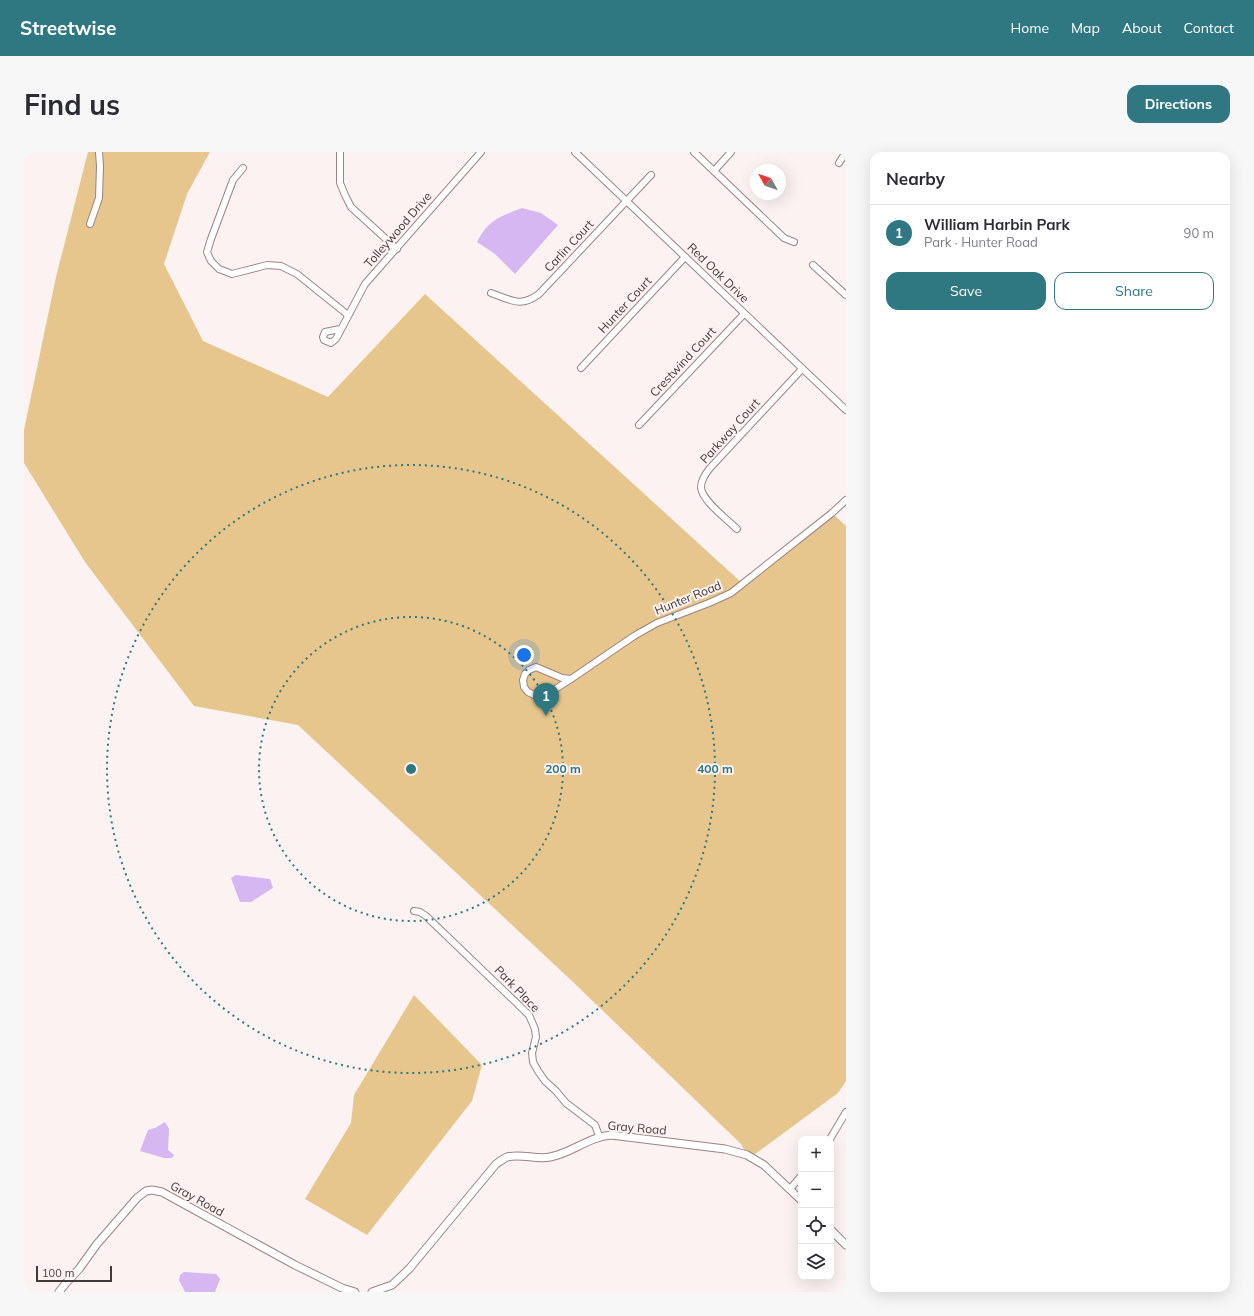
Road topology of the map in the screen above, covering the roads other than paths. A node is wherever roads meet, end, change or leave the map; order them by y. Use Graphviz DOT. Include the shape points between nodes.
graph roads {
  1 [pos="99,152"];
  2 [pos="340,152"];
  3 [pos="481,152"];
  4 [pos="575,152"];
  5 [pos="694,152"];
  6 [pos="731,152"];
  7 [pos="846,152"];
  8 [pos="839,163"];
  9 [pos="243,168"];
  10 [pos="714,171"];
  11 [pos="651,175"];
  12 [pos="627,201"];
  13 [pos="90,224"];
  14 [pos="794,242"];
  15 [pos="396,249"];
  16 [pos="686,257"];
  17 [pos="813,265"];
  18 [pos="845,292"];
  19 [pos="491,293"];
  20 [pos="744,314"];
  21 [pos="348,315"];
  22 [pos="340,329"];
  23 [pos="581,368"];
  24 [pos="802,369"];
  25 [pos="846,410"];
  26 [pos="639,425"];
  27 [pos="846,500"];
  28 [pos="737,529"];
  29 [pos="571,679"];
  30 [pos="414,911"];
  31 [pos="846,1112"];
  32 [pos="599,1136"];
  33 [pos="832,1136"];
  34 [pos="798,1180"];
  35 [pos="790,1189"];
  36 [pos="798,1197"];
  37 [pos="834,1233"];
  38 [pos="846,1245"];
  39 [pos="59,1292"];
  40 [pos="355,1292"];
  41 [pos="372,1292"];
  1 -- 13 [label="street" via="99,198"];
  2 -- 15 [label="street" via="340,183 351,207"];
  3 -- 15 [label="street, Tolleywood Drive"];
  4 -- 12 [label="street, Red Oak Drive"];
  5 -- 10 [label="street"];
  6 -- 10 [label="street"];
  7 -- 8 [label="street"];
  9 -- 21 [label="street" via="233,180 211,239 207,252 211,261 219,269 232,274 267,265 281,266 297,274"];
  10 -- 14 [label="street" via="784,238"];
  11 -- 12 [label="street, Carlin Court"];
  12 -- 16 [label="street, Red Oak Drive"];
  12 -- 19 [label="street, Carlin Court" via="530,301 513,301"];
  15 -- 21 [label="street, Tolleywood Drive" via="365,284"];
  16 -- 20 [label="street, Red Oak Drive"];
  16 -- 23 [label="street, Hunter Court"];
  17 -- 18 [label="street"];
  20 -- 24 [label="street, Red Oak Drive"];
  20 -- 26 [label="street, Crestwind Court"];
  21 -- 22 [label="street, Tolleywood Drive"];
  24 -- 25 [label="street, Red Oak Drive"];
  24 -- 28 [label="street, Parkway Court" via="703,478 703,496"];
  27 -- 29 [label="street, Hunter Road" via="731,593 657,623"];
  29 -- 29 [label="street, Hunter Road" via="546,695 538,697 528,692 523,680 525,674 536,666 562,678"];
  30 -- 32 [label="street, Park Place" via="426,916 529,1015 535,1029 532,1053 538,1071 566,1103 595,1125"];
  31 -- 33 [label="street"];
  32 -- 35 [label="street, Gray Road" via="611,1135 725,1149 747,1155 764,1165"];
  32 -- 41 [label="street, Gray Road" via="559,1155 547,1158 519,1156 506,1158 496,1164 399,1280"];
  34 -- 35 [label="street"];
  35 -- 36 [label="street, Gray Road"];
  37 -- 38 [label="street"];
  39 -- 40 [label="street, Gray Road" via="137,1198 152,1190 162,1192 295,1265"];
}
